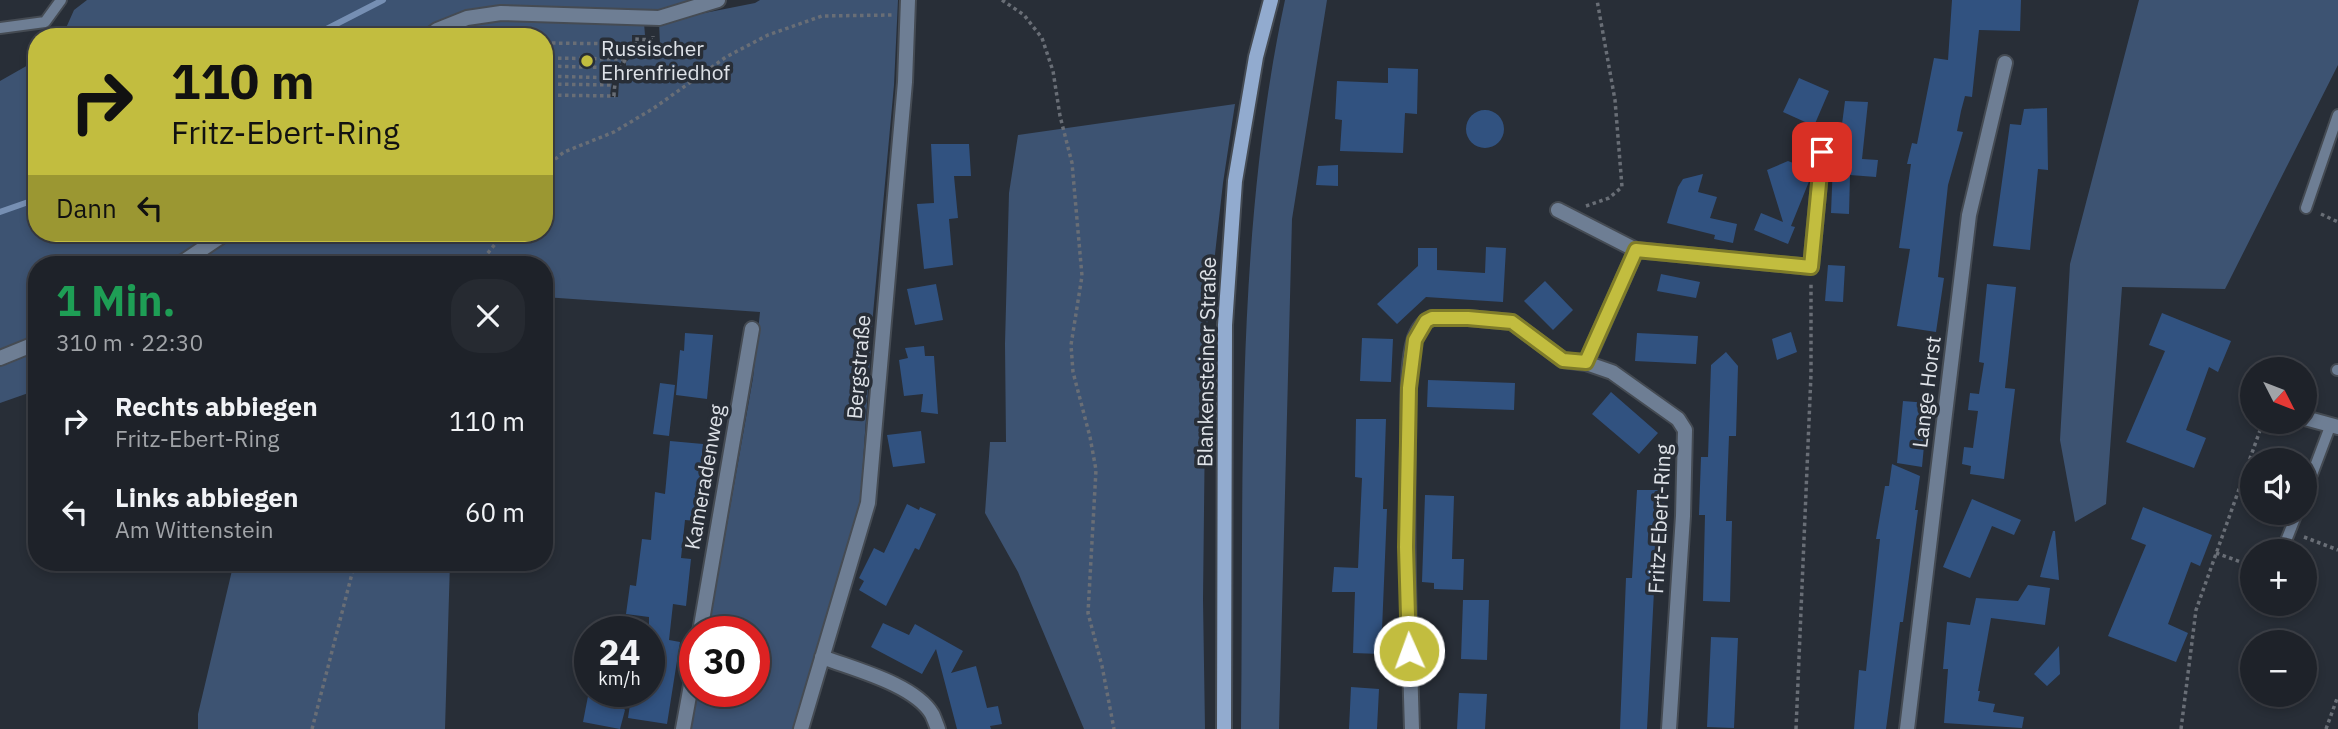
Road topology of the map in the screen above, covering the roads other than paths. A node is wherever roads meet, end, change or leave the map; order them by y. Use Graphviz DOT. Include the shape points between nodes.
graph roads {
  1 [pos="61,0"];
  2 [pos="718,0"];
  3 [pos="1270,0"];
  4 [pos="908,7"];
  5 [pos="0,28"];
  6 [pos="442,28"];
  7 [pos="2005,63"];
  8 [pos="2338,115"];
  9 [pos="1822,152"];
  10 [pos="2306,208"];
  11 [pos="1558,210"];
  12 [pos="213,242"];
  13 [pos="1636,250"];
  14 [pos="192,256"];
  15 [pos="752,329"];
  16 [pos="28,347"];
  17 [pos="0,358"];
  18 [pos="1586,362"];
  19 [pos="2317,421"];
  20 [pos="2335,426"];
  21 [pos="2317,466"];
  22 [pos="703,616"];
  23 [pos="822,657"];
  24 [pos="687,707"];
  25 [pos="683,729"];
  26 [pos="801,729"];
  27 [pos="938,729"];
  28 [pos="1224,729"];
  29 [pos="1412,729"];
  30 [pos="1669,729"];
  31 [pos="1907,729"];
  1 -- 5 [label="lane" via="45,22"];
  2 -- 6 [label="street" via="659,18 501,13 467,18"];
  3 -- 28 [label="main road, Blankensteiner Straße" via="1236,181 1225,325"];
  4 -- 23 [label="street, Bergstraße" via="868,503"];
  7 -- 31 [label="street, Lange Horst" via="1969,215"];
  8 -- 10 [label="lane"];
  9 -- 13 [label="street" via="1811,267"];
  11 -- 13 [label="street"];
  12 -- 14 [label="street"];
  13 -- 18 [label="street"];
  15 -- 22 [label="street, Kameradenweg"];
  16 -- 17 [label="street"];
  18 -- 29 [label="street, Fritz-Ebert-Ring" via="1563,360 1512,322 1432,318 1418,332 1409,388 1406,547"];
  18 -- 30 [label="street, Fritz-Ebert-Ring" via="1612,372 1650,398 1685,430"];
  19 -- 20 [label="street"];
  20 -- 21 [label="lane"];
  23 -- 26 [label="street, Bergstraße"];
  23 -- 27 [label="street" via="901,687 932,713"];
  24 -- 25 [label="street"];
}
